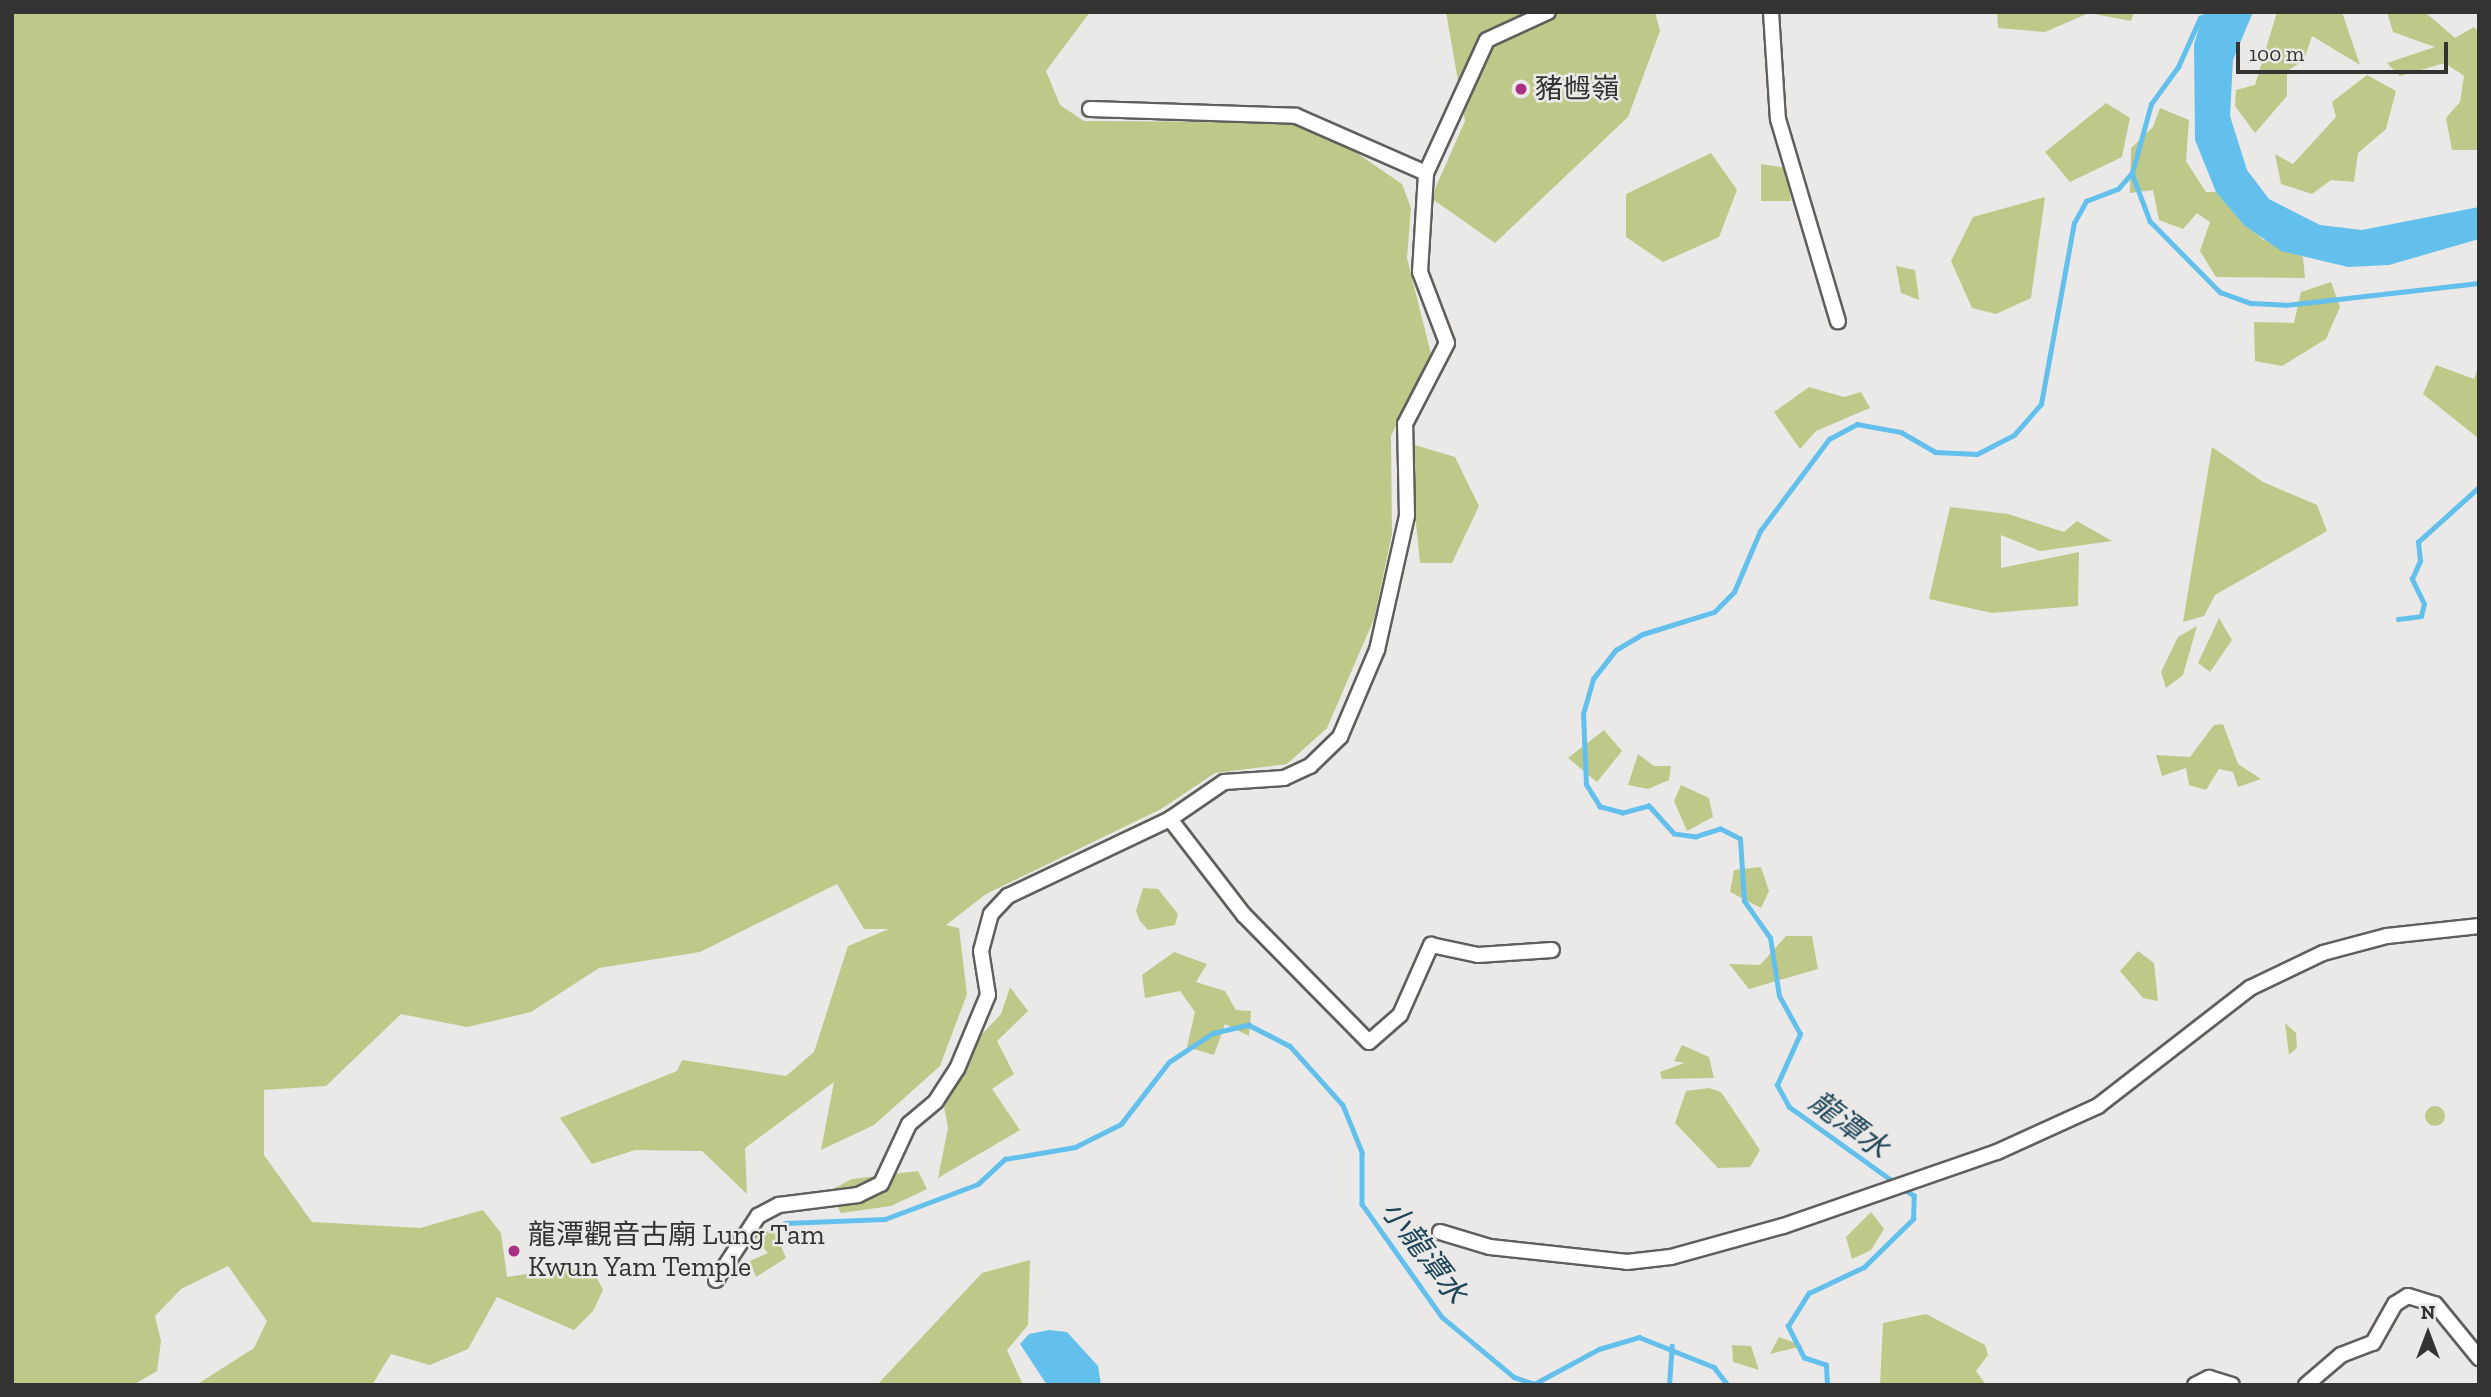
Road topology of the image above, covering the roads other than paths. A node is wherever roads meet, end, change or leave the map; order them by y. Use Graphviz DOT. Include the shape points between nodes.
graph roads {
  1 [pos="1548,12"];
  2 [pos="1771,12"];
  3 [pos="1090,109"];
  4 [pos="1426,173"];
  5 [pos="1838,321"];
  6 [pos="1170,819"];
  7 [pos="2479,926"];
  8 [pos="1552,950"];
  9 [pos="1440,1232"];
  10 [pos="716,1280"];
  11 [pos="2479,1358"];
  12 [pos="2195,1385"];
  13 [pos="2232,1385"];
  14 [pos="2306,1385"];
  1 -- 4 [label="street" via="1487,40"];
  2 -- 5 [label="street" via="1778,119"];
  3 -- 4 [label="street" via="1296,116"];
  4 -- 6 [label="street" via="1420,272 1447,343 1405,424 1407,516 1377,650 1340,737 1310,766 1284,778 1224,782"];
  6 -- 8 [label="street" via="1244,915 1369,1042 1399,1015 1431,945 1478,955"];
  6 -- 10 [label="street" via="1053,872 999,905 981,951 988,995 983,1008 957,1069 936,1101 909,1124 881,1184 858,1195 779,1205 758,1216"];
  7 -- 9 [label="street" via="2387,936 2323,953 2250,988 2098,1106 1923,1179 1727,1243 1627,1262 1490,1247"];
  11 -- 14 [label="street" via="2435,1304 2408,1296 2395,1304 2374,1343 2340,1355"];
  12 -- 13 [label="street" via="2209,1378"];
}
